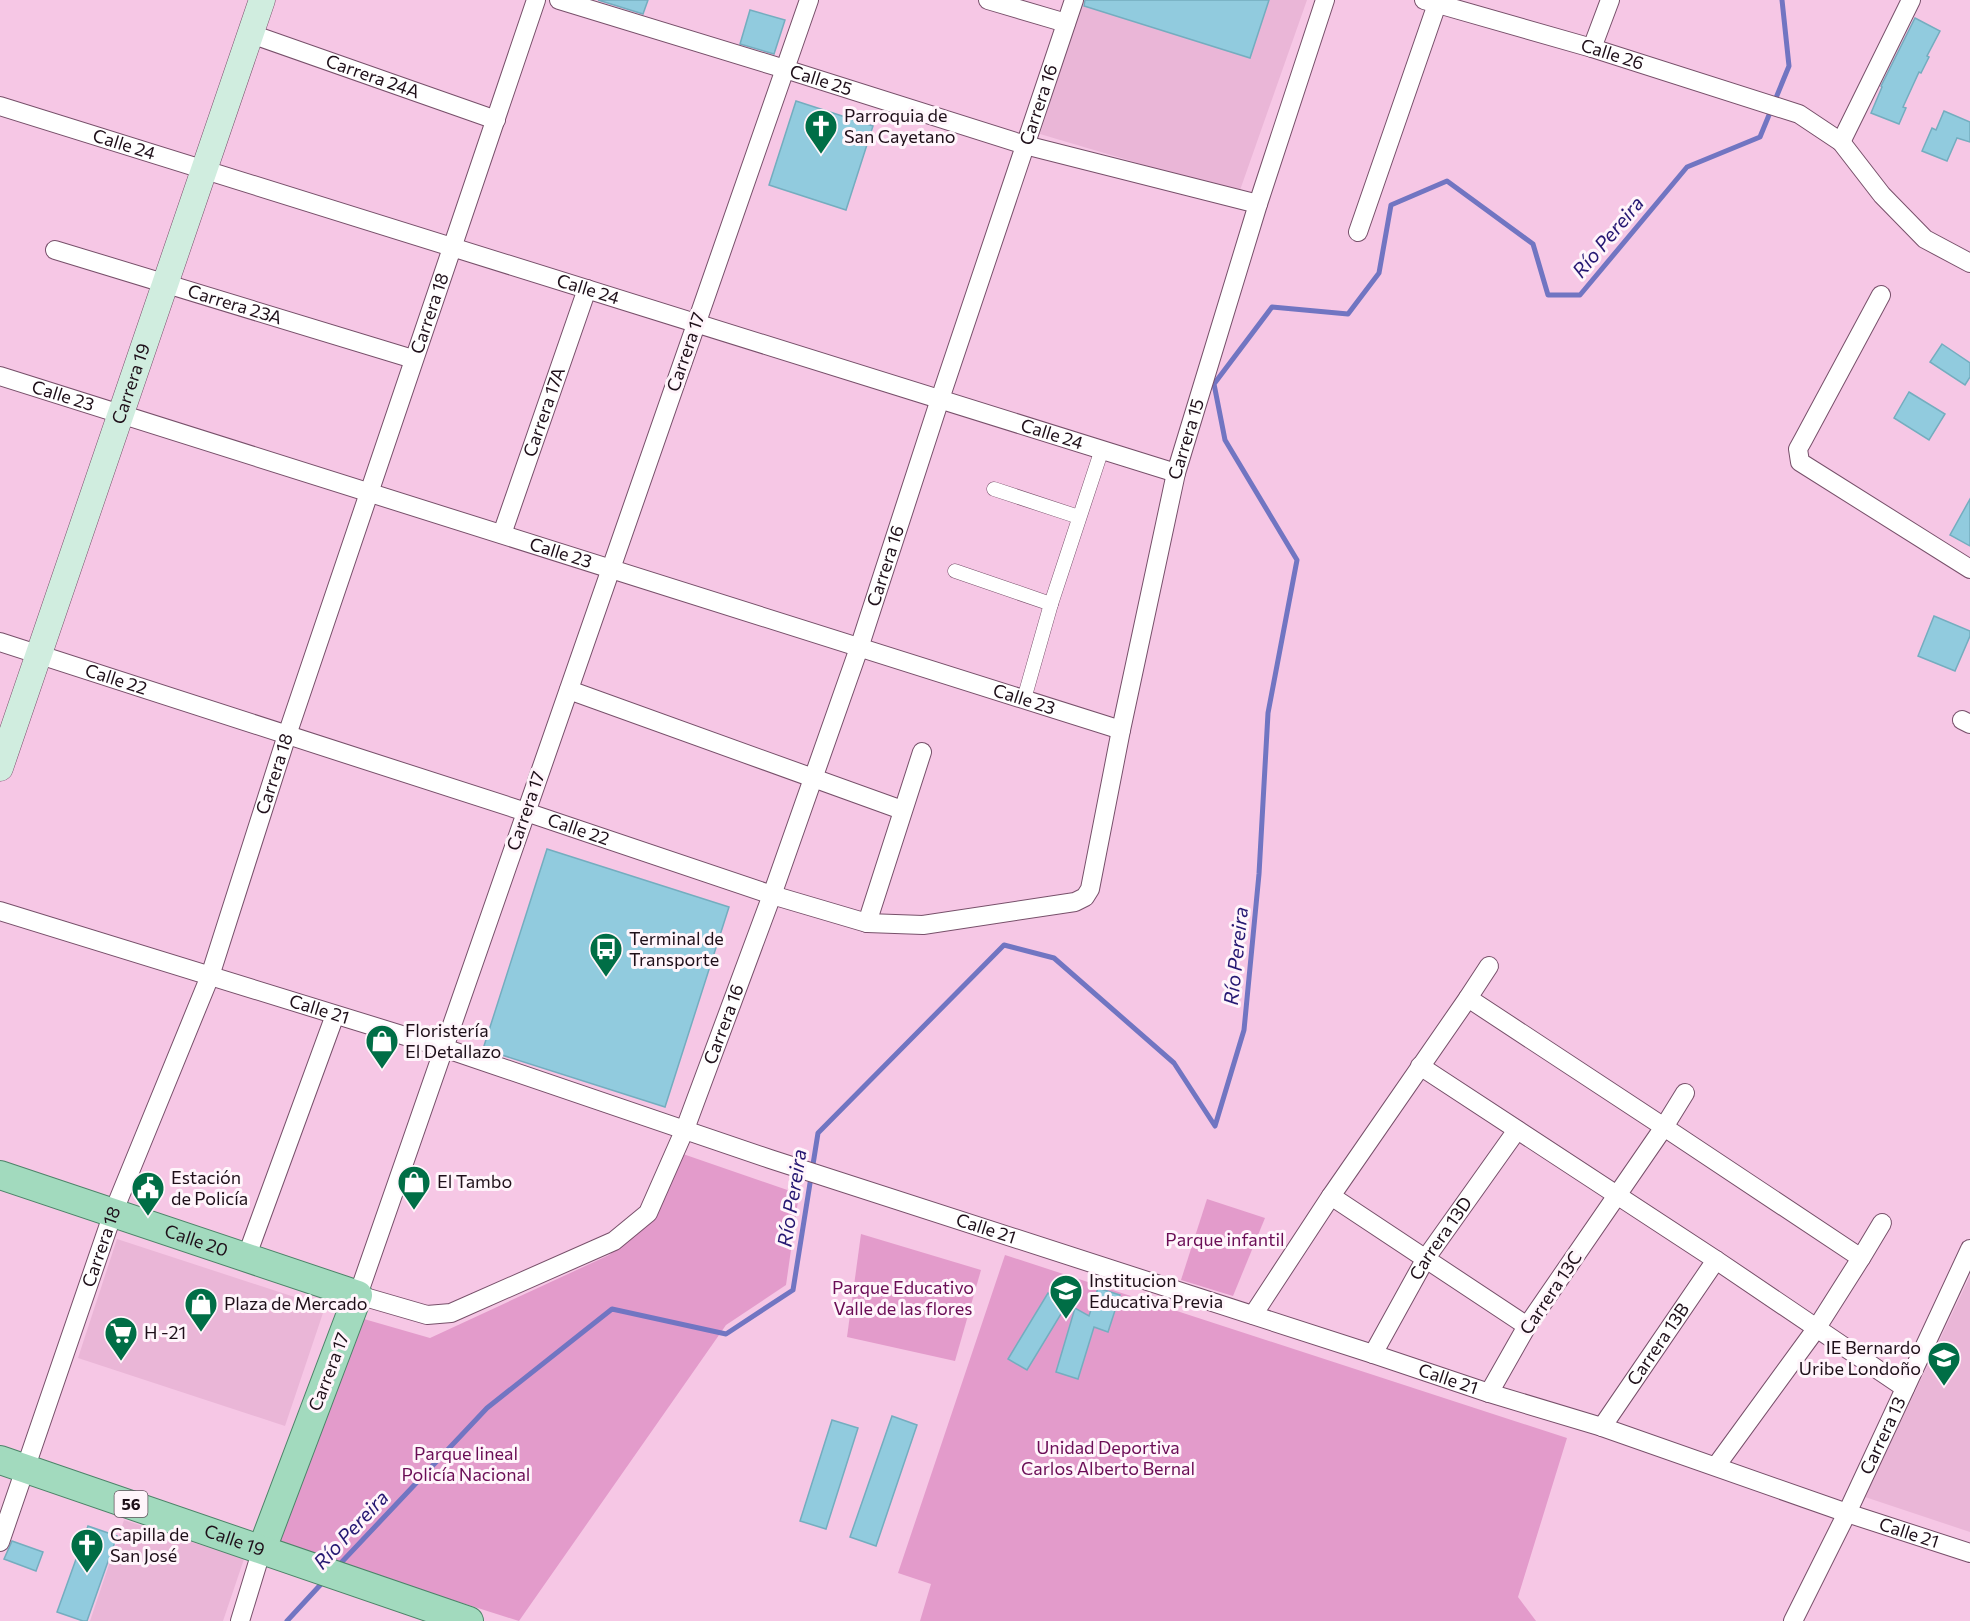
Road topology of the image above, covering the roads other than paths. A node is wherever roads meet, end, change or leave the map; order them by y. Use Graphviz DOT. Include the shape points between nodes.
graph roads {
  1 [pos="262,0"];
  2 [pos="536,0"];
  3 [pos="559,0"];
  4 [pos="809,0"];
  5 [pos="988,0"];
  6 [pos="1074,0"];
  7 [pos="1325,0"];
  8 [pos="1610,0"];
  9 [pos="1911,0"];
  10 [pos="1431,2"];
  11 [pos="1066,23"];
  12 [pos="251,34"];
  13 [pos="1592,48"];
  14 [pos="785,69"];
  15 [pos="0,106"];
  16 [pos="495,120"];
  17 [pos="1841,142"];
  18 [pos="1024,145"];
  19 [pos="204,170"];
  20 [pos="1258,204"];
  21 [pos="1359,232"];
  22 [pos="452,247"];
  23 [pos="55,250"];
  24 [pos="1970,263"];
  25 [pos="166,283"];
  26 [pos="587,289"];
  27 [pos="1881,295"];
  28 [pos="696,323"];
  29 [pos="413,358"];
  30 [pos="0,376"];
  31 [pos="940,399"];
  32 [pos="121,414"];
  33 [pos="1101,449"];
  34 [pos="1176,473"];
  35 [pos="994,489"];
  36 [pos="368,492"];
  37 [pos="1079,517"];
  38 [pos="502,534"];
  39 [pos="611,569"];
  40 [pos="1970,569"];
  41 [pos="955,571"];
  42 [pos="1051,604"];
  43 [pos="0,642"];
  44 [pos="859,648"];
  45 [pos="39,654"];
  46 [pos="569,690"];
  47 [pos="1024,699"];
  48 [pos="1121,730"];
  49 [pos="287,735"];
  50 [pos="922,752"];
  51 [pos="0,768"];
  52 [pos="813,779"];
  53 [pos="902,810"];
  54 [pos="526,812"];
  55 [pos="1090,889"];
  56 [pos="772,895"];
  57 [pos="0,910"];
  58 [pos="867,923"];
  59 [pos="1489,966"];
  60 [pos="210,976"];
  61 [pos="1468,998"];
  62 [pos="335,1015"];
  63 [pos="444,1048"];
  64 [pos="1420,1066"];
  65 [pos="1685,1093"];
  66 [pos="1664,1127"];
  67 [pos="685,1129"];
  68 [pos="1517,1130"];
  69 [pos="0,1175"];
  70 [pos="1331,1196"];
  71 [pos="1617,1197"];
  72 [pos="113,1213"];
  73 [pos="1882,1223"];
  74 [pos="1970,1249"];
  75 [pos="246,1258"];
  76 [pos="1425,1258"];
  77 [pos="1861,1258"];
  78 [pos="1716,1260"];
  79 [pos="358,1295"];
  80 [pos="1253,1315"];
  81 [pos="1527,1326"];
  82 [pos="1816,1329"];
  83 [pos="1373,1354"];
  84 [pos="1905,1388"];
  85 [pos="1489,1393"];
  86 [pos="1602,1427"];
  87 [pos="13,1464"];
  88 [pos="1716,1466"];
  89 [pos="1847,1513"];
  90 [pos="0,1542"];
  91 [pos="262,1549"];
  92 [pos="1970,1552"];
  93 [pos="240,1621"];
  94 [pos="469,1621"];
  95 [pos="1793,1621"];
  1 -- 12 [label="main road, Carrera 19"];
  2 -- 16 [label="street, Carrera 18"];
  3 -- 14 [label="street, Calle 25"];
  4 -- 14 [label="street, Carrera 17"];
  5 -- 11 [label="street"];
  6 -- 11 [label="street, Carrera 16"];
  7 -- 20 [label="street, Carrera 15"];
  8 -- 13 [label="street"];
  9 -- 17 [label="street"];
  10 -- 13 [label="street, Calle 26"];
  10 -- 21 [label="street"];
  11 -- 18 [label="street, Carrera 16"];
  12 -- 16 [label="street, Carrera 24A"];
  12 -- 19 [label="main road, Carrera 19"];
  13 -- 17 [label="street, Calle 26" via="1799,114"];
  14 -- 18 [label="street, Calle 25"];
  14 -- 28 [label="street, Carrera 17"];
  15 -- 19 [label="street, Calle 24"];
  16 -- 22 [label="street, Carrera 18"];
  17 -- 24 [label="street, Calle 26" via="1882,195 1925,239"];
  18 -- 20 [label="street, Calle 25"];
  18 -- 31 [label="street, Carrera 16"];
  19 -- 22 [label="street, Calle 24"];
  19 -- 25 [label="main road, Carrera 19"];
  20 -- 34 [label="street, Carrera 15"];
  22 -- 26 [label="street, Calle 24"];
  22 -- 29 [label="street, Carrera 18"];
  23 -- 25 [label="street, Carrera 23A"];
  25 -- 29 [label="street, Carrera 23A"];
  25 -- 32 [label="main road, Carrera 19"];
  26 -- 28 [label="street, Calle 24"];
  26 -- 38 [label="street, Carrera 17A"];
  27 -- 40 [label="street" via="1798,449 1800,462"];
  28 -- 31 [label="street, Calle 24"];
  28 -- 39 [label="street, Carrera 17"];
  29 -- 36 [label="street, Carrera 18"];
  30 -- 32 [label="street, Calle 23"];
  31 -- 33 [label="street, Calle 24"];
  31 -- 44 [label="street, Carrera 16"];
  32 -- 36 [label="street, Calle 23"];
  32 -- 45 [label="main road, Carrera 19"];
  33 -- 34 [label="street, Calle 24"];
  33 -- 37 [label="street"];
  34 -- 48 [label="street, Carrera 15"];
  35 -- 37 [label="street"];
  36 -- 38 [label="street, Calle 23"];
  36 -- 49 [label="street, Carrera 18"];
  37 -- 42 [label="street"];
  38 -- 39 [label="street, Calle 23"];
  39 -- 44 [label="street, Calle 23"];
  39 -- 46 [label="street, Carrera 17"];
  41 -- 42 [label="street"];
  42 -- 47 [label="street"];
  43 -- 45 [label="street, Calle 22"];
  44 -- 47 [label="street, Calle 23"];
  44 -- 52 [label="street, Carrera 16"];
  45 -- 49 [label="street, Calle 22"];
  45 -- 51 [label="main road, Carrera 19"];
  46 -- 52 [label="street"];
  46 -- 54 [label="street, Carrera 17"];
  47 -- 48 [label="street, Calle 23"];
  48 -- 55 [label="street, Carrera 15"];
  49 -- 54 [label="street, Calle 22"];
  49 -- 60 [label="street, Carrera 18"];
  50 -- 53 [label="street"];
  52 -- 53 [label="street"];
  52 -- 56 [label="street, Carrera 16"];
  53 -- 58 [label="street"];
  54 -- 56 [label="street, Calle 22"];
  54 -- 63 [label="street, Carrera 17"];
  55 -- 58 [label="street, Calle 22" via="1075,902 922,924"];
  56 -- 58 [label="street, Calle 22"];
  56 -- 67 [label="street, Carrera 16"];
  57 -- 60 [label="street, Calle 21"];
  59 -- 61 [label="street"];
  60 -- 62 [label="street, Calle 21"];
  60 -- 72 [label="street, Carrera 18"];
  61 -- 64 [label="street"];
  61 -- 66 [label="street"];
  62 -- 63 [label="street, Calle 21"];
  62 -- 75 [label="street"];
  63 -- 67 [label="street, Calle 21"];
  63 -- 79 [label="street, Carrera 17"];
  64 -- 68 [label="street"];
  64 -- 70 [label="street"];
  65 -- 66 [label="street, Carrera 13C"];
  66 -- 71 [label="street, Carrera 13C"];
  66 -- 77 [label="street"];
  67 -- 79 [label="street, Carrera 16" via="648,1213 614,1241 452,1313 427,1316"];
  67 -- 80 [label="street, Calle 21"];
  68 -- 71 [label="street"];
  68 -- 76 [label="street, Carrera 13D"];
  69 -- 72 [label="main road, Calle 20"];
  70 -- 76 [label="street"];
  70 -- 80 [label="street"];
  71 -- 78 [label="street"];
  71 -- 81 [label="street, Carrera 13C"];
  72 -- 75 [label="main road, Calle 20"];
  72 -- 87 [label="street, Carrera 18"];
  73 -- 77 [label="street"];
  74 -- 84 [label="street, Carrera 13"];
  75 -- 79 [label="main road, Calle 20"];
  76 -- 81 [label="street"];
  76 -- 83 [label="street, Carrera 13D"];
  77 -- 82 [label="street"];
  78 -- 82 [label="street"];
  78 -- 86 [label="street, Carrera 13B"];
  79 -- 91 [label="main road, Carrera 17"];
  80 -- 83 [label="street, Calle 21"];
  81 -- 85 [label="street, Carrera 13C"];
  82 -- 84 [label="street"];
  82 -- 88 [label="street"];
  83 -- 85 [label="street, Calle 21"];
  84 -- 89 [label="street, Carrera 13"];
  85 -- 86 [label="street, Calle 21"];
  86 -- 88 [label="street, Calle 21"];
  87 -- 90 [label="street, Carrera 18"];
  87 -- 91 [label="main road, Calle 19 / 56"];
  88 -- 89 [label="street, Calle 21"];
  89 -- 92 [label="street, Calle 21"];
  89 -- 95 [label="street, Carrera 13"];
  91 -- 93 [label="street, Carrera 17"];
  91 -- 94 [label="main road, Calle 19 / 56"];
}
